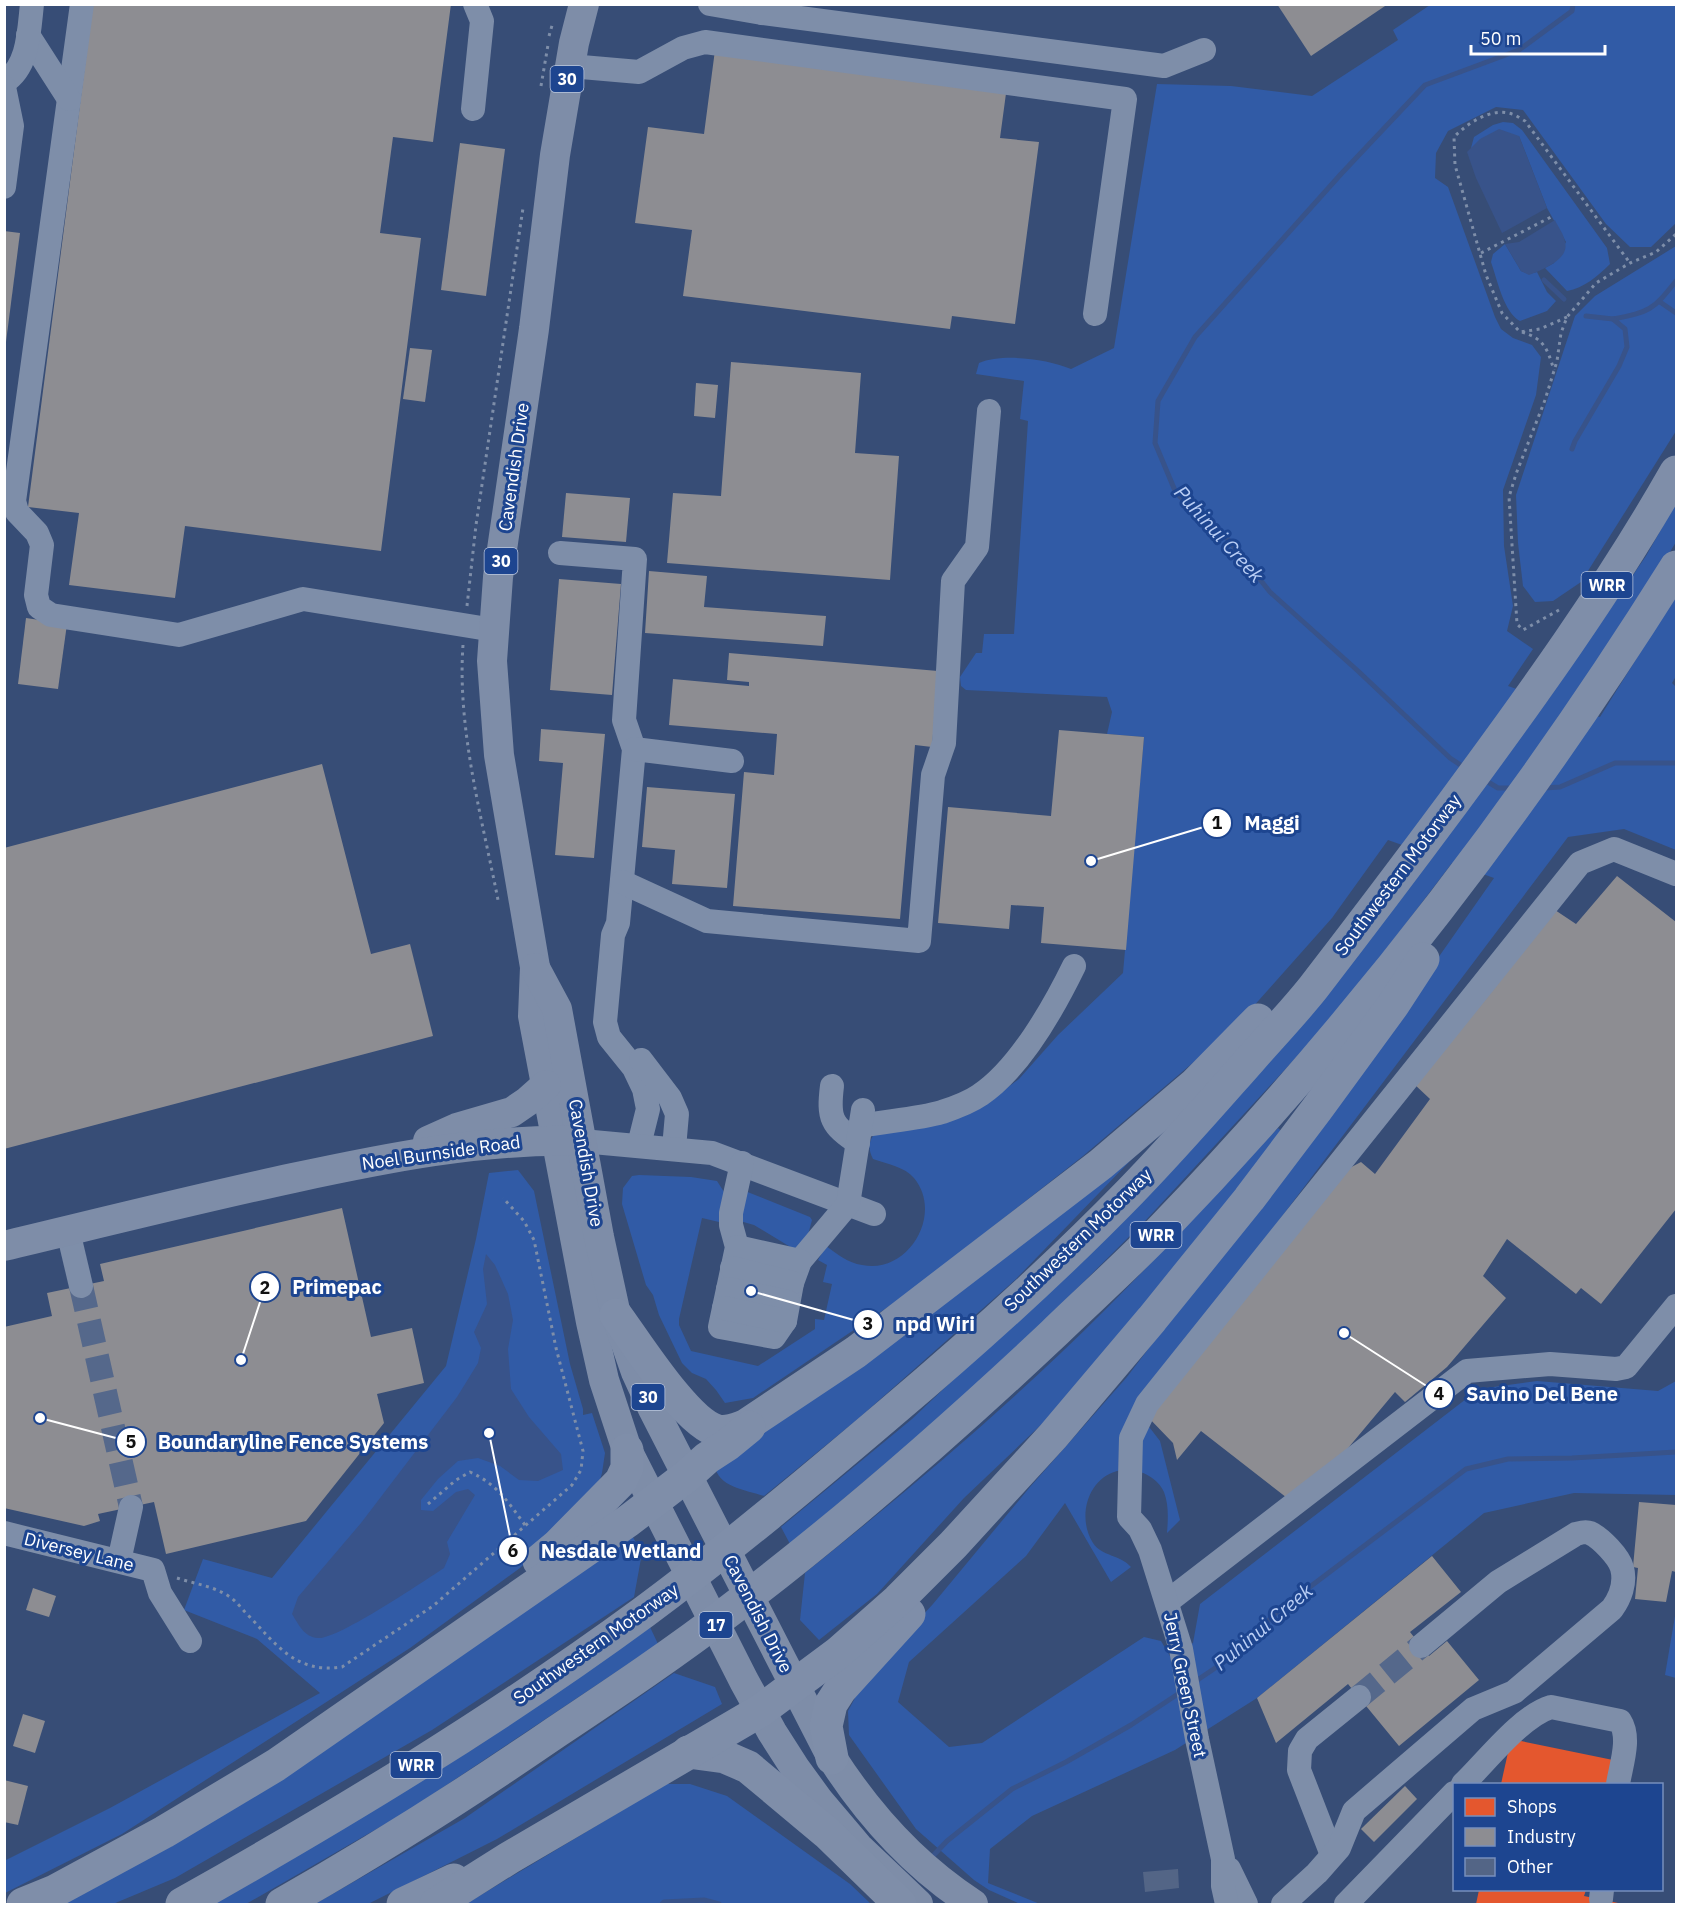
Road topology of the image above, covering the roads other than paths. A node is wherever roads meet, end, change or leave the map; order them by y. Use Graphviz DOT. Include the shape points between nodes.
graph roads {
  1 [pos="32,4"];
  2 [pos="82,4"];
  3 [pos="475,4"];
  4 [pos="584,4"];
  5 [pos="710,4"];
  6 [pos="758,9"];
  7 [pos="28,35"];
  8 [pos="1204,50"];
  9 [pos="570,66"];
  10 [pos="4,81"];
  11 [pos="4,87"];
  12 [pos="69,99"];
  13 [pos="473,109"];
  14 [pos="4,187"];
  15 [pos="1095,314"];
  16 [pos="989,411"];
  17 [pos="1677,472"];
  18 [pos="560,553"];
  19 [pos="1677,567"];
  20 [pos="494,630"];
  21 [pos="634,749"];
  22 [pos="732,761"];
  23 [pos="1418,850"];
  24 [pos="1473,869"];
  25 [pos="1677,874"];
  26 [pos="622,882"];
  27 [pos="618,923"];
  28 [pos="1074,966"];
  29 [pos="535,967"];
  30 [pos="546,1085"];
  31 [pos="832,1086"];
  32 [pos="860,1126"];
  33 [pos="569,1141"];
  34 [pos="639,1145"];
  35 [pos="674,1148"];
  36 [pos="390,1158"];
  37 [pos="742,1163"];
  38 [pos="848,1204"];
  39 [pos="874,1214"];
  40 [pos="68,1231"];
  41 [pos="4,1246"];
  42 [pos="800,1260"];
  43 [pos="81,1286"];
  44 [pos="728,1288"];
  45 [pos="1677,1306"];
  46 [pos="785,1311"];
  47 [pos="616,1315"];
  48 [pos="759,1418"];
  49 [pos="627,1450"];
  50 [pos="687,1475"];
  51 [pos="653,1502"];
  52 [pos="131,1507"];
  53 [pos="4,1533"];
  54 [pos="953,1545"];
  55 [pos="119,1562"];
  56 [pos="1167,1602"];
  57 [pos="190,1641"];
  58 [pos="1421,1646"];
  59 [pos="421,1665"];
  60 [pos="794,1686"];
  61 [pos="1359,1697"];
  62 [pos="760,1711"];
  63 [pos="688,1752"];
  64 [pos="832,1758"];
  65 [pos="1465,1783"];
  66 [pos="1618,1783"];
  67 [pos="1453,1795"];
  68 [pos="287,1845"];
  69 [pos="1332,1855"];
  70 [pos="509,1858"];
  71 [pos="1223,1859"];
  72 [pos="876,1874"];
  73 [pos="966,1900"];
  74 [pos="23,1905"];
  75 [pos="154,1905"];
  76 [pos="182,1905"];
  77 [pos="282,1905"];
  78 [pos="403,1905"];
  79 [pos="436,1905"];
  80 [pos="900,1905"];
  81 [pos="918,1905"];
  82 [pos="1227,1905"];
  83 [pos="1246,1905"];
  84 [pos="1283,1905"];
  85 [pos="1346,1905"];
  1 -- 7 [label="street"];
  2 -- 12 [label="street"];
  3 -- 13 [label="street" via="482,21"];
  4 -- 9 [label="main road, Cavendish Drive / 30"];
  5 -- 6 [label="street"];
  6 -- 8 [label="street" via="1164,66"];
  7 -- 10 [label="street" via="22,60"];
  7 -- 12 [label="street"];
  9 -- 15 [label="street" via="639,72 682,48 705,42 1125,99"];
  9 -- 20 [label="main road, Cavendish Drive / 30" via="498,577"];
  11 -- 14 [label="street" via="12,126"];
  12 -- 20 [label="street" via="14,501 17,512 42,544 36,595 39,608 51,615 179,636 303,599"];
  16 -- 26 [label="street" via="977,547 953,581 944,743 933,775 919,941 707,921"];
  17 -- 23 [label="highway, Southwestern Motorway / WRR" via="1533,695"];
  18 -- 21 [label="street" via="635,559 624,720"];
  19 -- 24 [label="highway, WRR" via="1583,712"];
  20 -- 29 [label="main road, Cavendish Drive / 30" via="492,661 499,755"];
  21 -- 22 [label="street"];
  21 -- 26 [label="street"];
  23 -- 48 [label="highway" via="1195,1084 989,1251 856,1352"];
  23 -- 68 [label="highway, Southwestern Motorway / WRR" via="1310,992 1220,1095 1130,1192 926,1383 643,1613 427,1759"];
  24 -- 54 [label="highway" via="1442,928 1393,1005 1249,1199 1095,1388"];
  24 -- 77 [label="highway, WRR" via="1294,1085 1156,1235 994,1390 891,1480 797,1558 665,1658 464,1794"];
  25 -- 56 [label="street, Jerry Green Street" via="1614,849 1580,863 1147,1404 1131,1438 1129,1517 1148,1544"];
  26 -- 27 [label="street"];
  27 -- 34 [label="street" via="613,935 605,1022 609,1037 634,1068 644,1089 648,1109"];
  27 -- 35 [label="street" via="624,938 618,1031 670,1098 677,1114"];
  28 -- 32 [label="street" via="1033,1036 1009,1068 980,1095 942,1112"];
  29 -- 30 [label="main road, Cavendish Drive / 30" via="532,1016"];
  29 -- 33 [label="main road, Cavendish Drive / 30" via="557,1009"];
  30 -- 33 [label="main road, Cavendish Drive / 30"];
  30 -- 36 [label="main road" via="512,1112 458,1128"];
  31 -- 32 [label="street" via="829,1108 841,1132"];
  32 -- 38 [label="street"];
  33 -- 34 [label="street, Noel Burnside Road"];
  33 -- 36 [label="main road, Noel Burnside Road" via="477,1145"];
  33 -- 47 [label="main road, Cavendish Drive / 30" via="599,1237"];
  33 -- 49 [label="main road, Cavendish Drive / 30" via="574,1243 598,1357"];
  34 -- 35 [label="street, Noel Burnside Road"];
  35 -- 37 [label="street, Noel Burnside Road" via="712,1153"];
  36 -- 40 [label="main road, Noel Burnside Road"];
  37 -- 38 [label="street, Noel Burnside Road"];
  37 -- 44 [label="street" via="731,1213"];
  38 -- 39 [label="street, Noel Burnside Road"];
  38 -- 42 [label="street"];
  40 -- 41 [label="main road, Noel Burnside Road"];
  40 -- 43 [label="street"];
  42 -- 44 [label="street"];
  42 -- 46 [label="street"];
  44 -- 46 [label="street"];
  44 -- 46 [label="street"];
  45 -- 56 [label="street" via="1626,1367 1616,1370 1550,1364 1467,1371"];
  47 -- 48 [label="highway" via="699,1422 724,1432"];
  47 -- 50 [label="main road, Cavendish Drive / 30" via="636,1372"];
  48 -- 50 [label="highway"];
  49 -- 51 [label="main road, Cavendish Drive / 30"];
  49 -- 59 [label="highway" via="627,1468 609,1496 557,1546 447,1634"];
  50 -- 51 [label="highway"];
  50 -- 60 [label="main road, Cavendish Drive / 17"];
  51 -- 59 [label="highway"];
  51 -- 62 [label="main road, Cavendish Drive / 17"];
  52 -- 55 [label="street"];
  53 -- 55 [label="street, Diversey Lane"];
  54 -- 60 [label="highway" via="863,1631"];
  54 -- 64 [label="highway" via="944,1569 924,1596 831,1704 826,1726"];
  55 -- 57 [label="street, Diversey Lane" via="153,1570 160,1593"];
  56 -- 71 [label="street, Jerry Green Street" via="1181,1650"];
  58 -- 69 [label="street" via="1512,1573 1576,1534 1590,1533 1622,1567 1623,1581 1612,1609 1514,1692 1473,1709 1354,1811 1339,1848"];
  59 -- 74 [label="highway" via="195,1814"];
  60 -- 62 [label="highway"];
  60 -- 64 [label="main road, Cavendish Drive / 17"];
  61 -- 69 [label="street" via="1307,1739 1300,1751 1299,1770"];
  62 -- 63 [label="highway"];
  62 -- 72 [label="main road, Cavendish Drive / 17" via="795,1768"];
  63 -- 70 [label="highway"];
  63 -- 72 [label="highway" via="725,1757 748,1767"];
  64 -- 73 [label="main road, Cavendish Drive / 17" via="850,1787 902,1846"];
  65 -- 66 [label="street" via="1524,1722 1551,1707 1620,1721 1625,1740"];
  67 -- 85 [label="street"];
  68 -- 75 [label="highway"];
  68 -- 76 [label="highway, Southwestern Motorway / WRR"];
  69 -- 84 [label="street"];
  70 -- 78 [label="highway"];
  70 -- 79 [label="highway"];
  71 -- 82 [label="street, Jerry Green Street"];
  71 -- 83 [label="street, Jerry Green Street"];
  72 -- 80 [label="highway"];
  72 -- 81 [label="main road, Cavendish Drive / 17"];
}
